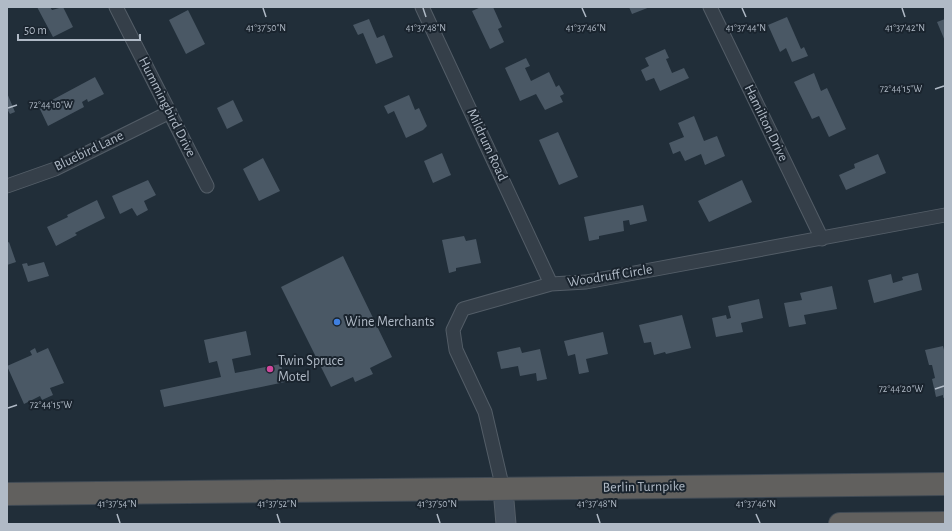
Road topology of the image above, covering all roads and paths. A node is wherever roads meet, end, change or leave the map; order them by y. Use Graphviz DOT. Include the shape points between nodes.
graph roads {
  1 [pos="116,7"];
  2 [pos="422,7"];
  3 [pos="710,7"];
  4 [pos="170,112"];
  5 [pos="7,186"];
  6 [pos="207,186"];
  7 [pos="944,216"];
  8 [pos="822,239"];
  9 [pos="551,284"];
  10 [pos="945,484"];
  11 [pos="503,489"];
  12 [pos="7,494"];
  13 [pos="945,523"];
  14 [pos="506,524"];
  15 [pos="840,524"];
  1 -- 4 [label="street, Hummingbird Drive"];
  2 -- 9 [label="street, Mildrum Road"];
  3 -- 8 [label="street, Hamilton Drive"];
  4 -- 5 [label="street, Bluebird Lane" via="55,168"];
  4 -- 6 [label="street, Hummingbird Drive"];
  7 -- 8 [label="street, Woodruff Circle"];
  8 -- 9 [label="street, Woodruff Circle" via="586,282"];
  9 -- 11 [label="street, Woodruff Circle" via="463,310 453,330 456,350 485,412"];
  10 -- 11 [label="highway, Berlin Turnpike"];
  11 -- 12 [label="highway, Berlin Turnpike"];
  11 -- 14 [label="main road"];
  13 -- 15 [label="highway"];
}
